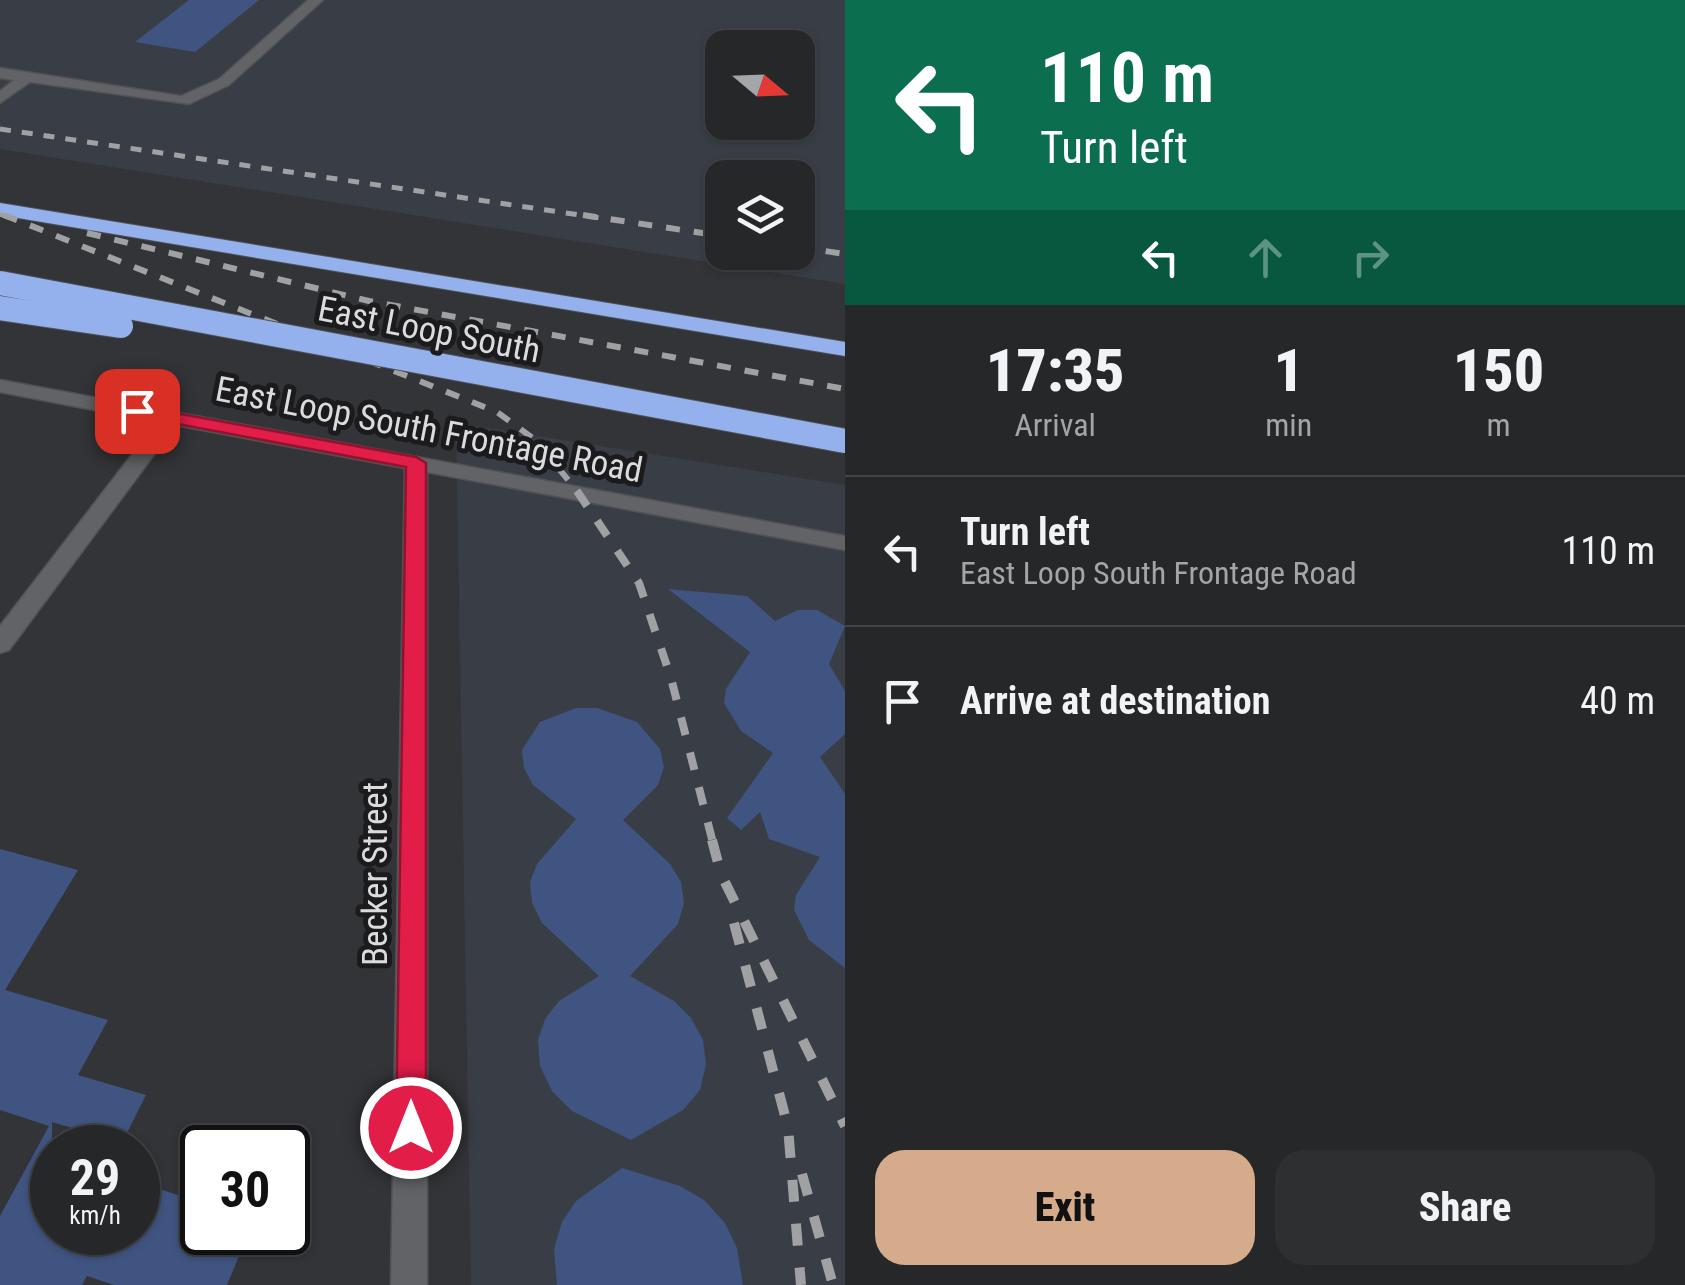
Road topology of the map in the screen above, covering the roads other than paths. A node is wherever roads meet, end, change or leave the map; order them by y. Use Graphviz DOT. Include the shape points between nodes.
graph roads {
  1 [pos="316,0"];
  2 [pos="0,73"];
  3 [pos="24,79"];
  4 [pos="0,98"];
  5 [pos="0,192"];
  6 [pos="0,209"];
  7 [pos="329,267"];
  8 [pos="0,283"];
  9 [pos="0,308"];
  10 [pos="845,349"];
  11 [pos="524,384"];
  12 [pos="0,386"];
  13 [pos="171,418"];
  14 [pos="845,441"];
  15 [pos="416,463"];
  16 [pos="845,544"];
  17 [pos="0,644"];
  18 [pos="409,1285"];
  1 -- 3 [label="street" via="224,82 183,100"];
  2 -- 3 [label="street"];
  3 -- 4 [label="street"];
  5 -- 7 [label="highway"];
  6 -- 7 [label="highway, East Loop South"];
  7 -- 10 [label="highway, East Loop South"];
  8 -- 11 [label="highway, East Loop South, bridge"];
  9 -- 11 [label="highway, bridge"];
  11 -- 14 [label="highway, East Loop South, bridge"];
  12 -- 13 [label="street, East Loop South Frontage Road"];
  13 -- 15 [label="street, East Loop South Frontage Road"];
  13 -- 17 [label="street"];
  15 -- 16 [label="street, East Loop South Frontage Road"];
  15 -- 18 [label="street, Becker Street"];
}
